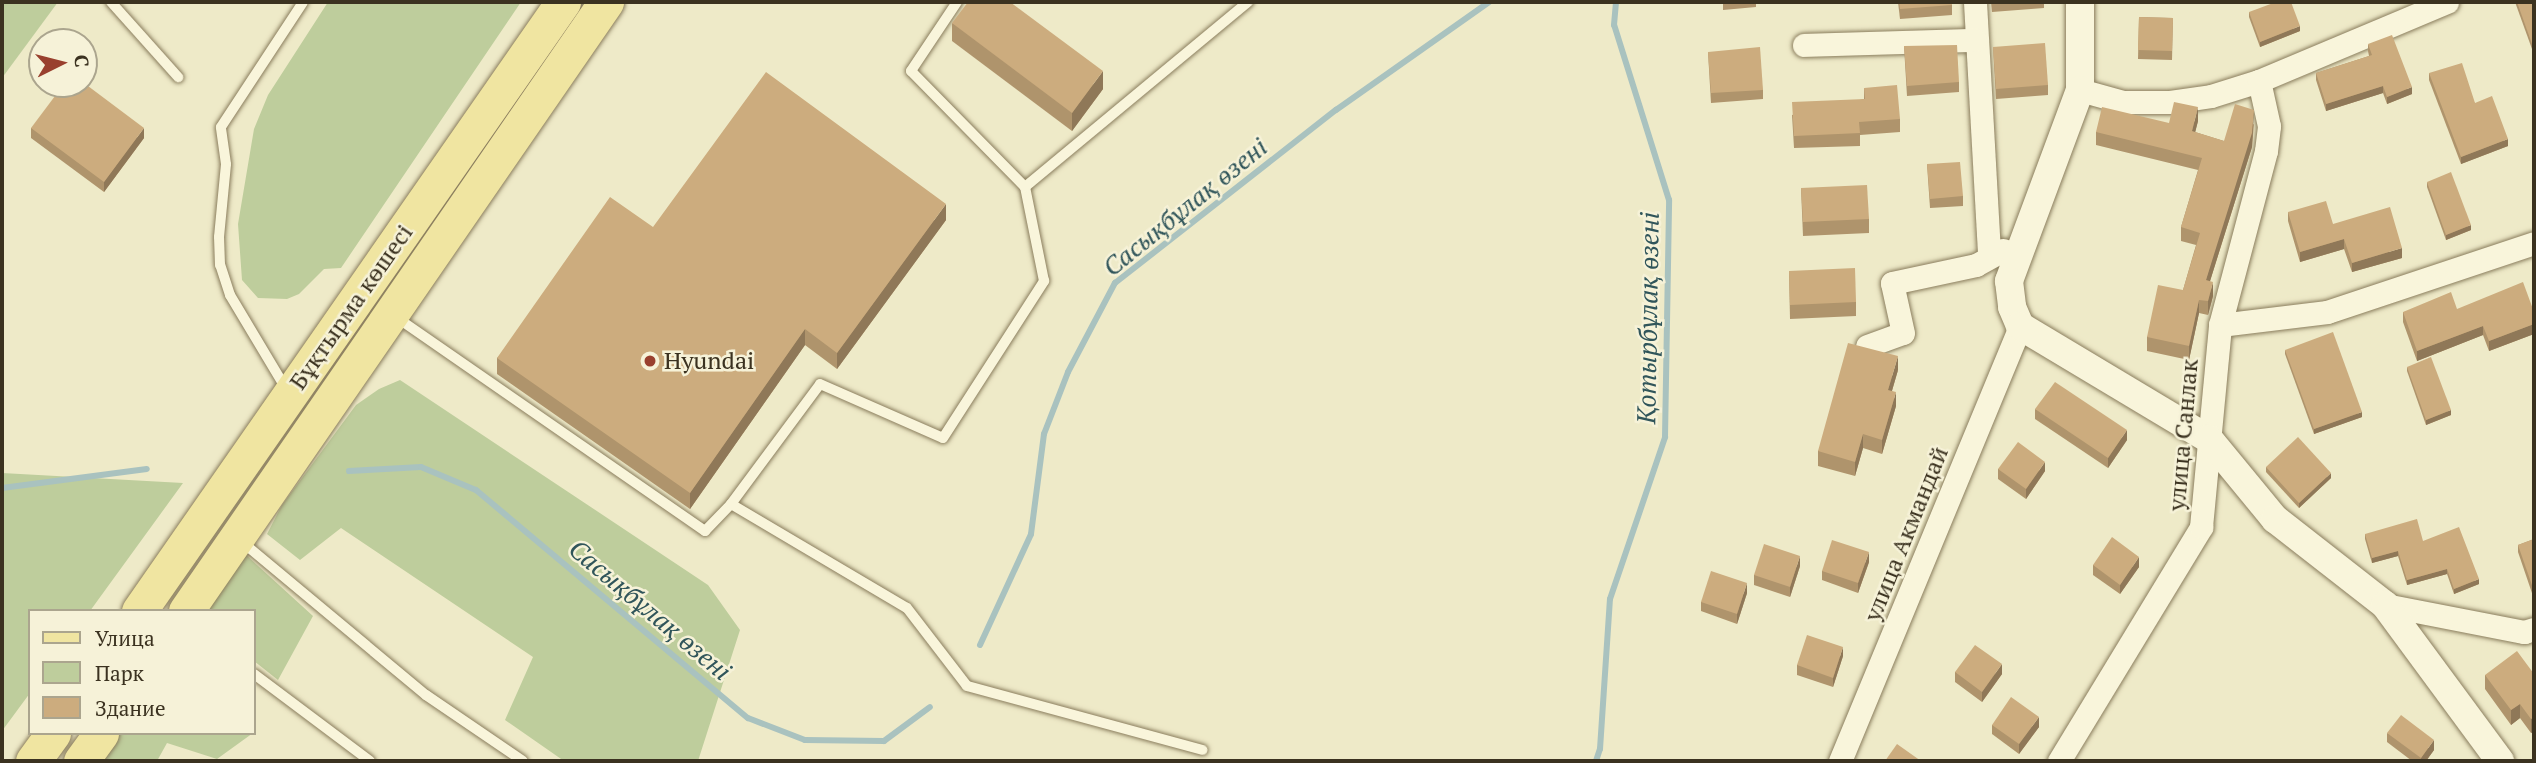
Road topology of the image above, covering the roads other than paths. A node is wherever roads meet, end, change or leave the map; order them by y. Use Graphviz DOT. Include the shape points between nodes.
graph roads {
  1 [pos="111,2"];
  2 [pos="303,2"];
  3 [pos="563,2"];
  4 [pos="606,2"];
  5 [pos="957,2"];
  6 [pos="1248,2"];
  7 [pos="1975,2"];
  8 [pos="2080,2"];
  9 [pos="2446,2"];
  10 [pos="1975,40"];
  11 [pos="1804,45"];
  12 [pos="178,78"];
  13 [pos="2259,81"];
  14 [pos="2080,90"];
  15 [pos="1026,187"];
  16 [pos="2026,241"];
  17 [pos="2534,243"];
  18 [pos="1989,256"];
  19 [pos="391,314"];
  20 [pos="2220,325"];
  21 [pos="2020,326"];
  22 [pos="1867,346"];
  23 [pos="289,396"];
  24 [pos="320,416"];
  25 [pos="2209,439"];
  26 [pos="731,504"];
  27 [pos="236,537"];
  28 [pos="2385,605"];
  29 [pos="140,609"];
  30 [pos="187,609"];
  31 [pos="2534,629"];
  32 [pos="256,676"];
  33 [pos="52,735"];
  34 [pos="100,735"];
  35 [pos="1202,750"];
  36 [pos="33,761"];
  37 [pos="81,761"];
  38 [pos="370,761"];
  39 [pos="523,761"];
  40 [pos="1840,761"];
  41 [pos="2059,761"];
  42 [pos="2500,761"];
  1 -- 12 [label="lane"];
  2 -- 23 [label="lane" via="221,127 226,164 220,265 230,295 278,370"];
  3 -- 23 [label="main road, Бұқтырма көшесі"];
  4 -- 19 [label="main road, Бұқтырма көшесі"];
  5 -- 15 [label="lane" via="911,71"];
  6 -- 15 [label="lane"];
  7 -- 10 [label="street"];
  8 -- 14 [label="street"];
  9 -- 13 [label="street"];
  10 -- 11 [label="street"];
  10 -- 18 [label="street"];
  13 -- 14 [label="street" via="2211,96 2170,102 2123,102"];
  13 -- 20 [label="street, улица Санлак" via="2269,126 2266,151"];
  14 -- 16 [label="street"];
  15 -- 26 [label="lane" via="1044,281 943,438 820,384"];
  16 -- 18 [label="street"];
  16 -- 21 [label="street" via="2009,281"];
  17 -- 20 [label="street" via="2327,312"];
  18 -- 22 [label="street" via="1976,265 1892,283 1903,333"];
  19 -- 24 [label="main road, Бұқтырма көшесі"];
  19 -- 26 [label="lane" via="705,531"];
  20 -- 25 [label="street, улица Санлак"];
  21 -- 25 [label="street"];
  21 -- 40 [label="street, улица Акмандай"];
  23 -- 24 [label="main road"];
  23 -- 29 [label="main road, Бұқтырма көшесі"];
  24 -- 27 [label="main road, Бұқтырма көшесі"];
  25 -- 28 [label="street" via="2276,519"];
  25 -- 41 [label="street, улица Санлак" via="2201,527"];
  26 -- 35 [label="lane" via="907,608 967,686"];
  27 -- 30 [label="main road, Бұқтырма көшесі"];
  27 -- 39 [label="lane" via="426,695"];
  28 -- 31 [label="street" via="2524,632"];
  28 -- 42 [label="street"];
  32 -- 38 [label="lane"];
  33 -- 36 [label="main road"];
  34 -- 37 [label="main road"];
}
